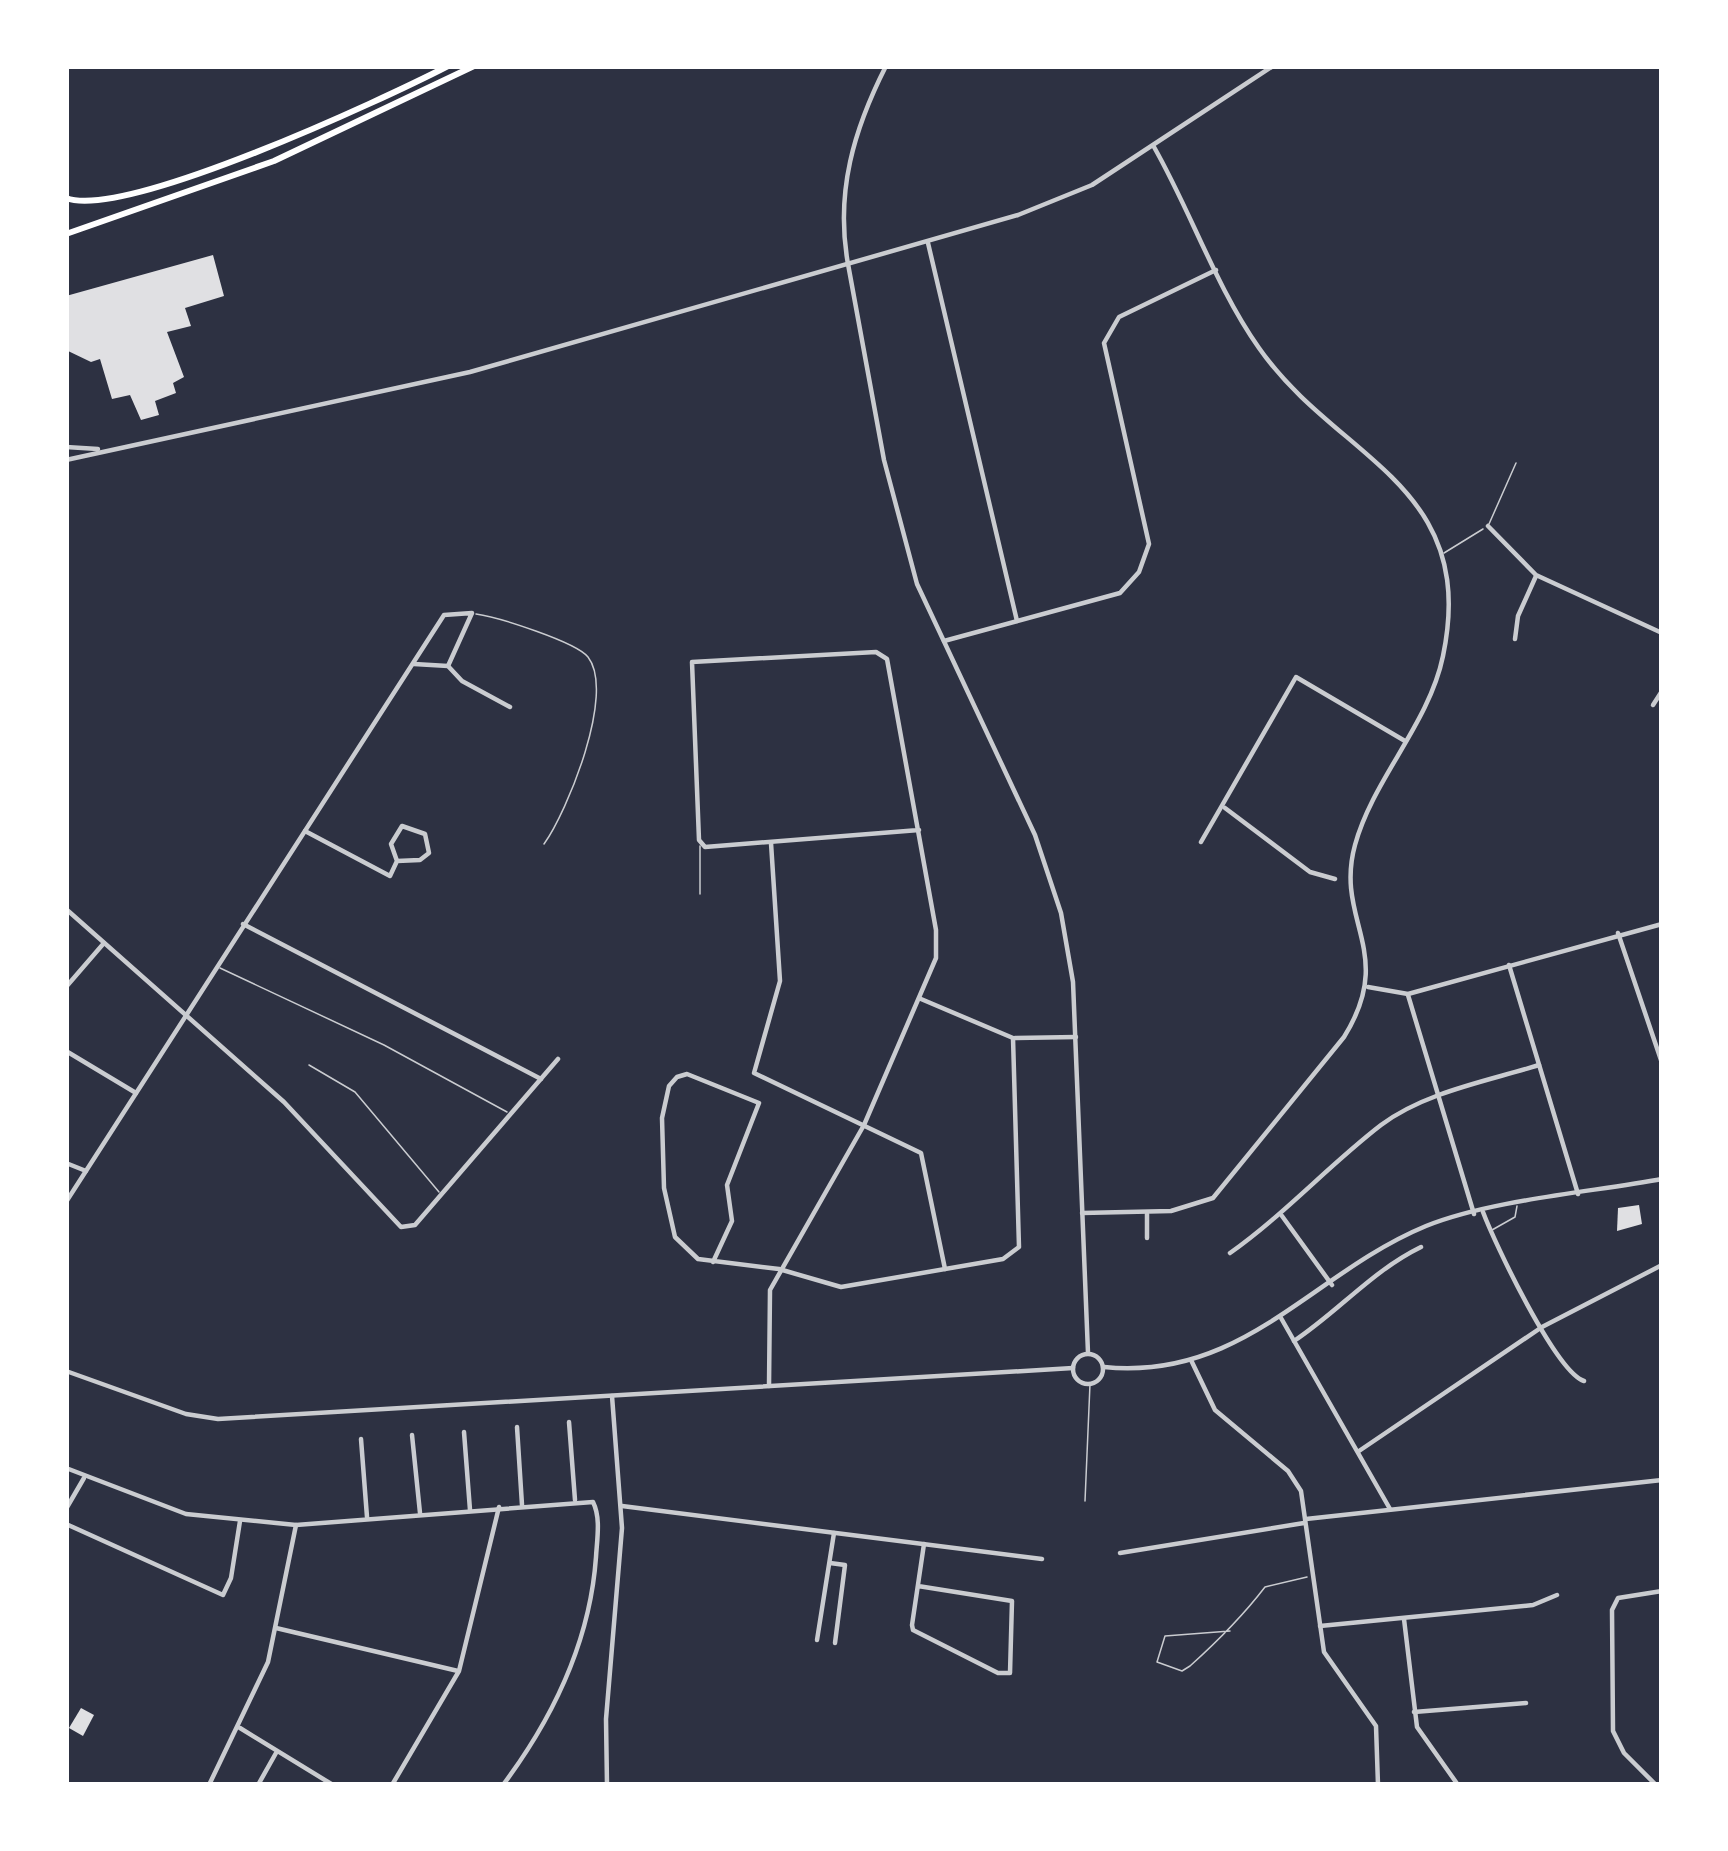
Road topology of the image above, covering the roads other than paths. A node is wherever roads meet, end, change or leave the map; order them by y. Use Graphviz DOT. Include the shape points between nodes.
graph roads {
  1 [pos="448,66"];
  2 [pos="474,66"];
  3 [pos="886,66"];
  4 [pos="1273,66"];
  5 [pos="1154,146"];
  6 [pos="66,198"];
  7 [pos="66,234"];
  8 [pos="928,243"];
  9 [pos="848,264"];
  10 [pos="1216,270"];
  11 [pos="66,447"];
  12 [pos="98,449"];
  13 [pos="66,460"];
  14 [pos="1516,464"];
  15 [pos="1488,526"];
  16 [pos="1441,555"];
  17 [pos="1536,575"];
  18 [pos="472,613"];
  19 [pos="1017,621"];
  20 [pos="1662,633"];
  21 [pos="1515,639"];
  22 [pos="944,641"];
  23 [pos="414,664"];
  24 [pos="448,666"];
  25 [pos="1662,691"];
  26 [pos="1653,705"];
  27 [pos="510,707"];
  28 [pos="1405,741"];
  29 [pos="1223,806"];
  30 [pos="920,830"];
  31 [pos="304,831"];
  32 [pos="1201,842"];
  33 [pos="702,843"];
  34 [pos="771,843"];
  35 [pos="544,844"];
  36 [pos="397,861"];
  37 [pos="1335,879"];
  38 [pos="700,894"];
  39 [pos="66,909"];
  40 [pos="1662,923"];
  41 [pos="243,924"];
  42 [pos="1618,932"];
  43 [pos="104,944"];
  44 [pos="1508,965"];
  45 [pos="216,966"];
  46 [pos="66,987"];
  47 [pos="1368,987"];
  48 [pos="1408,994"];
  49 [pos="922,999"];
  50 [pos="184,1017"];
  51 [pos="1076,1037"];
  52 [pos="1013,1038"];
  53 [pos="66,1051"];
  54 [pos="558,1059"];
  55 [pos="1662,1063"];
  56 [pos="309,1065"];
  57 [pos="1540,1065"];
  58 [pos="543,1081"];
  59 [pos="136,1093"];
  60 [pos="1439,1096"];
  61 [pos="511,1114"];
  62 [pos="864,1125"];
  63 [pos="66,1163"];
  64 [pos="86,1171"];
  65 [pos="1662,1179"];
  66 [pos="439,1192"];
  67 [pos="1578,1194"];
  68 [pos="66,1202"];
  69 [pos="1517,1206"];
  70 [pos="1147,1211"];
  71 [pos="1483,1212"];
  72 [pos="1082,1214"];
  73 [pos="1474,1214"];
  74 [pos="1282,1216"];
  75 [pos="1491,1230"];
  76 [pos="1147,1238"];
  77 [pos="1421,1246"];
  78 [pos="1230,1253"];
  79 [pos="713,1262"];
  80 [pos="1662,1265"];
  81 [pos="779,1269"];
  82 [pos="945,1269"];
  83 [pos="1332,1285"];
  84 [pos="1281,1318"];
  85 [pos="1542,1328"];
  86 [pos="1294,1341"];
  87 [pos="1088,1353"];
  88 [pos="1191,1360"];
  89 [pos="1104,1367"];
  90 [pos="1073,1368"];
  91 [pos="66,1371"];
  92 [pos="1584,1381"];
  93 [pos="1090,1384"];
  94 [pos="769,1386"];
  95 [pos="611,1394"];
  96 [pos="569,1422"];
  97 [pos="517,1427"];
  98 [pos="464,1432"];
  99 [pos="412,1435"];
  100 [pos="361,1439"];
  101 [pos="1359,1451"];
  102 [pos="66,1468"];
  103 [pos="85,1477"];
  104 [pos="1662,1480"];
  105 [pos="575,1501"];
  106 [pos="1085,1501"];
  107 [pos="522,1505"];
  108 [pos="622,1506"];
  109 [pos="499,1508"];
  110 [pos="66,1509"];
  111 [pos="1390,1509"];
  112 [pos="470,1510"];
  113 [pos="420,1514"];
  114 [pos="367,1519"];
  115 [pos="240,1521"];
  116 [pos="1307,1521"];
  117 [pos="66,1524"];
  118 [pos="296,1525"];
  119 [pos="834,1531"];
  120 [pos="924,1544"];
  121 [pos="1120,1552"];
  122 [pos="1042,1559"];
  123 [pos="830,1563"];
  124 [pos="1311,1576"];
  125 [pos="918,1586"];
  126 [pos="1662,1591"];
  127 [pos="1557,1595"];
  128 [pos="1404,1618"];
  129 [pos="1319,1626"];
  130 [pos="276,1628"];
  131 [pos="1230,1631"];
  132 [pos="818,1640"];
  133 [pos="835,1643"];
  134 [pos="459,1671"];
  135 [pos="1526,1703"];
  136 [pos="1414,1712"];
  137 [pos="240,1728"];
  138 [pos="278,1751"];
  139 [pos="209,1785"];
  140 [pos="258,1785"];
  141 [pos="333,1785"];
  142 [pos="392,1785"];
  143 [pos="503,1785"];
  144 [pos="608,1785"];
  145 [pos="1378,1785"];
  146 [pos="1458,1785"];
  147 [pos="1656,1785"];
  1 -- 6 [label="highway" via="269,148 113,200"];
  2 -- 7 [label="highway" via="274,161"];
  3 -- 9 [label="street" via="845,182"];
  4 -- 5 [label="street"];
  5 -- 8 [label="street" via="1058,200"];
  5 -- 10 [label="street"];
  8 -- 9 [label="street"];
  8 -- 19 [label="street"];
  9 -- 12 [label="street" via="381,394"];
  9 -- 22 [label="street" via="893,502"];
  10 -- 16 [label="street" via="1275,369 1398,478"];
  10 -- 19 [label="street" via="1119,317 1104,343 1148,535 1139,572 1120,593"];
  11 -- 12 [label="street"];
  12 -- 13 [label="street"];
  14 -- 15 [label="lane"];
  15 -- 16 [label="lane"];
  15 -- 17 [label="street"];
  16 -- 28 [label="street" via="1448,624 1442,661"];
  17 -- 20 [label="street"];
  17 -- 21 [label="street"];
  18 -- 23 [label="street" via="444,615"];
  18 -- 24 [label="street"];
  18 -- 35 [label="lane" via="524,623 582,652 593,667 590,732"];
  19 -- 22 [label="street"];
  22 -- 51 [label="street" via="1045,860 1068,946"];
  23 -- 24 [label="street"];
  23 -- 31 [label="street"];
  24 -- 27 [label="street"];
  25 -- 26 [label="street"];
  28 -- 29 [label="street" via="1296,677"];
  28 -- 47 [label="street" via="1352,860"];
  29 -- 32 [label="street"];
  29 -- 37 [label="street" via="1310,872"];
  30 -- 33 [label="street" via="887,659 876,652 748,657 689,664"];
  30 -- 34 [label="street"];
  30 -- 49 [label="street" via="936,930"];
  31 -- 36 [label="street" via="390,876"];
  31 -- 41 [label="street"];
  33 -- 34 [label="street"];
  33 -- 38 [label="lane"];
  34 -- 62 [label="street" via="780,981 754,1073"];
  36 -- 36 [label="street" via="429,853 425,835 402,826 391,844"];
  39 -- 43 [label="street"];
  40 -- 42 [label="street"];
  41 -- 45 [label="street"];
  41 -- 58 [label="street"];
  42 -- 44 [label="street"];
  42 -- 55 [label="street"];
  43 -- 46 [label="street"];
  43 -- 50 [label="street"];
  44 -- 48 [label="street"];
  44 -- 57 [label="street"];
  45 -- 50 [label="street"];
  45 -- 61 [label="lane"];
  47 -- 48 [label="street"];
  47 -- 70 [label="street" via="1344,1037 1220,1191 1188,1208"];
  48 -- 60 [label="street"];
  49 -- 52 [label="street"];
  49 -- 62 [label="street"];
  50 -- 59 [label="street"];
  50 -- 66 [label="street" via="284,1102 396,1226 415,1225"];
  51 -- 52 [label="street"];
  51 -- 72 [label="street"];
  52 -- 82 [label="street" via="1019,1246 1003,1259"];
  53 -- 59 [label="street"];
  54 -- 58 [label="street"];
  56 -- 66 [label="lane" via="355,1092"];
  57 -- 60 [label="street"];
  57 -- 67 [label="street"];
  58 -- 61 [label="street"];
  59 -- 64 [label="street"];
  60 -- 73 [label="street"];
  60 -- 74 [label="street" via="1383,1123"];
  61 -- 66 [label="street"];
  62 -- 81 [label="street"];
  62 -- 82 [label="street" via="921,1153"];
  63 -- 64 [label="street"];
  64 -- 68 [label="street"];
  65 -- 67 [label="street"];
  67 -- 69 [label="street"];
  69 -- 71 [label="street"];
  69 -- 75 [label="lane" via="1515,1217"];
  70 -- 72 [label="street"];
  70 -- 76 [label="street"];
  71 -- 73 [label="street"];
  71 -- 75 [label="street"];
  72 -- 87 [label="street"];
  73 -- 83 [label="street" via="1421,1228"];
  74 -- 78 [label="street"];
  74 -- 83 [label="street"];
  75 -- 85 [label="street"];
  77 -- 86 [label="street"];
  79 -- 79 [label="street" via="684,1251 664,1187 665,1100 677,1077 687,1075 759,1103 727,1185 732,1221"];
  79 -- 81 [label="street"];
  80 -- 85 [label="street"];
  81 -- 82 [label="street" via="841,1287"];
  81 -- 94 [label="street" via="767,1312"];
  83 -- 84 [label="street"];
  84 -- 86 [label="street"];
  84 -- 88 [label="street"];
  85 -- 92 [label="street" via="1572,1376"];
  85 -- 101 [label="street"];
  86 -- 101 [label="street"];
  87 -- 89 [label="street"];
  87 -- 90 [label="street"];
  88 -- 89 [label="street"];
  88 -- 116 [label="street" via="1215,1410 1288,1471"];
  89 -- 93 [label="street"];
  90 -- 93 [label="street"];
  90 -- 94 [label="street"];
  91 -- 95 [label="street" via="218,1419"];
  93 -- 106 [label="lane"];
  94 -- 95 [label="street"];
  95 -- 108 [label="street"];
  96 -- 105 [label="street"];
  97 -- 107 [label="street"];
  98 -- 112 [label="street"];
  99 -- 113 [label="street"];
  100 -- 114 [label="street"];
  101 -- 111 [label="street"];
  102 -- 103 [label="street"];
  103 -- 110 [label="street"];
  103 -- 115 [label="street" via="164,1508"];
  104 -- 111 [label="street"];
  105 -- 107 [label="street"];
  105 -- 143 [label="street" via="593,1502 597,1542 586,1625 548,1716"];
  107 -- 109 [label="street"];
  108 -- 119 [label="street"];
  108 -- 144 [label="street"];
  109 -- 112 [label="street"];
  109 -- 134 [label="street"];
  111 -- 116 [label="street"];
  112 -- 113 [label="street"];
  113 -- 114 [label="street"];
  114 -- 118 [label="street"];
  115 -- 117 [label="street" via="223,1595"];
  115 -- 118 [label="street"];
  116 -- 121 [label="street"];
  116 -- 124 [label="street"];
  118 -- 130 [label="street"];
  119 -- 120 [label="street"];
  119 -- 123 [label="street"];
  120 -- 122 [label="street"];
  120 -- 125 [label="street"];
  123 -- 132 [label="street"];
  123 -- 133 [label="street" via="844,1565"];
  124 -- 129 [label="street"];
  124 -- 131 [label="lane" via="1265,1587"];
  125 -- 125 [label="street" via="913,1630 1010,1673 1012,1601"];
  126 -- 147 [label="street" via="1618,1598 1612,1610 1613,1731"];
  127 -- 128 [label="street" via="1533,1605"];
  128 -- 129 [label="street"];
  128 -- 136 [label="street"];
  129 -- 145 [label="street" via="1329,1665 1376,1726"];
  130 -- 134 [label="street"];
  130 -- 137 [label="street"];
  131 -- 131 [label="lane" via="1165,1636 1157,1662 1182,1671"];
  134 -- 142 [label="street"];
  135 -- 136 [label="street"];
  136 -- 146 [label="street" via="1431,1753"];
  137 -- 138 [label="street"];
  137 -- 139 [label="street"];
  138 -- 140 [label="street"];
  138 -- 141 [label="street"];
}
